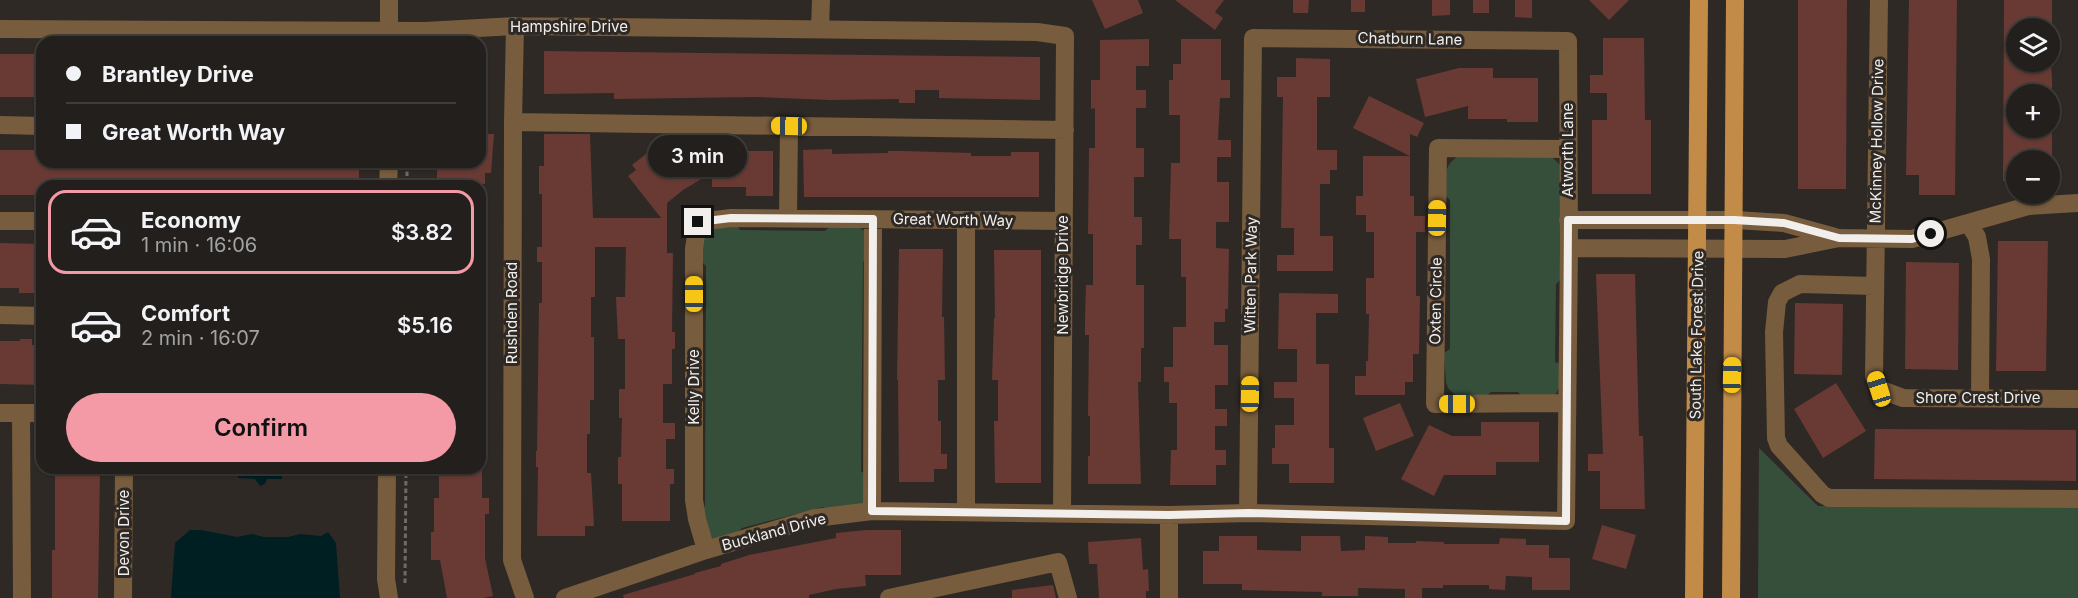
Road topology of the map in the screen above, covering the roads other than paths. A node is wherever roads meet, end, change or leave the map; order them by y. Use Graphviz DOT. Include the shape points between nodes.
graph roads {
  1 [pos="389,0"];
  2 [pos="821,0"];
  3 [pos="1699,0"];
  4 [pos="1735,0"];
  5 [pos="1879,0"];
  6 [pos="515,26"];
  7 [pos="0,29"];
  8 [pos="820,29"];
  9 [pos="389,36"];
  10 [pos="1065,36"];
  11 [pos="1253,38"];
  12 [pos="1568,41"];
  13 [pos="513,122"];
  14 [pos="0,125"];
  15 [pos="36,126"];
  16 [pos="789,126"];
  17 [pos="1065,130"];
  18 [pos="1568,149"];
  19 [pos="2078,202"];
  20 [pos="788,218"];
  21 [pos="873,219"];
  22 [pos="966,220"];
  23 [pos="1568,220"];
  24 [pos="1698,220"];
  25 [pos="1734,220"];
  26 [pos="0,221"];
  27 [pos="36,221"];
  28 [pos="1063,221"];
  29 [pos="698,222"];
  30 [pos="1969,224"];
  31 [pos="1876,237"];
  32 [pos="1839,238"];
  33 [pos="1569,248"];
  34 [pos="1697,249"];
  35 [pos="1734,249"];
  36 [pos="1874,286"];
  37 [pos="0,315"];
  38 [pos="36,316"];
  39 [pos="1879,389"];
  40 [pos="1980,398"];
  41 [pos="2078,399"];
  42 [pos="1566,403"];
  43 [pos="0,413"];
  44 [pos="21,413"];
  45 [pos="36,413"];
  46 [pos="124,474"];
  47 [pos="387,474"];
  48 [pos="2078,499"];
  49 [pos="872,511"];
  50 [pos="966,512"];
  51 [pos="1248,513"];
  52 [pos="1062,514"];
  53 [pos="1169,515"];
  54 [pos="1566,521"];
  55 [pos="706,550"];
  56 [pos="22,598"];
  57 [pos="123,598"];
  58 [pos="389,598"];
  59 [pos="525,598"];
  60 [pos="565,598"];
  61 [pos="889,598"];
  62 [pos="1068,598"];
  63 [pos="1169,598"];
  64 [pos="1694,598"];
  65 [pos="1731,598"];
  1 -- 9 [label="street"];
  2 -- 8 [label="street"];
  3 -- 24 [label="main road, South Lake Forest Drive"];
  4 -- 25 [label="main road"];
  5 -- 31 [label="street, McKinney Hollow Drive"];
  6 -- 8 [label="street, Hampshire Drive"];
  6 -- 9 [label="street, Hampshire Drive"];
  6 -- 13 [label="street, Rushden Road"];
  7 -- 9 [label="street, Hampshire Drive"];
  8 -- 10 [label="street, Hampshire Drive" via="1037,32"];
  10 -- 17 [label="street, Newbridge Drive"];
  11 -- 12 [label="street, Chatburn Lane"];
  11 -- 51 [label="street, Witten Park Way"];
  12 -- 18 [label="street, Atworth Lane"];
  13 -- 16 [label="street"];
  13 -- 59 [label="street, Rushden Road" via="512,560"];
  14 -- 15 [label="street"];
  16 -- 17 [label="street"];
  16 -- 20 [label="street"];
  17 -- 28 [label="street, Newbridge Drive"];
  18 -- 23 [label="street, Atworth Lane"];
  18 -- 42 [label="street, Oxten Circle" via="1438,148 1435,404"];
  19 -- 30 [label="street" via="2028,206"];
  20 -- 21 [label="street, Great Worth Way"];
  20 -- 29 [label="street, Great Worth Way"];
  21 -- 22 [label="street, Great Worth Way"];
  21 -- 49 [label="street"];
  22 -- 28 [label="street, Great Worth Way"];
  22 -- 50 [label="street"];
  23 -- 24 [label="street"];
  23 -- 33 [label="street, Atworth Lane"];
  24 -- 25 [label="street"];
  24 -- 34 [label="main road, South Lake Forest Drive"];
  25 -- 32 [label="street" via="1784,223"];
  25 -- 35 [label="main road"];
  26 -- 27 [label="street"];
  28 -- 52 [label="street, Newbridge Drive"];
  29 -- 55 [label="street, Kelly Drive" via="694,249 694,500"];
  30 -- 31 [label="street" via="1912,239"];
  30 -- 40 [label="street" via="1977,237 1981,259"];
  31 -- 32 [label="street"];
  31 -- 36 [label="street, McKinney Hollow Drive"];
  32 -- 35 [label="street" via="1785,249"];
  33 -- 34 [label="street"];
  33 -- 42 [label="street, Atworth Lane"];
  34 -- 35 [label="street"];
  34 -- 64 [label="main road, South Lake Forest Drive"];
  35 -- 65 [label="main road"];
  36 -- 39 [label="street, McKinney Hollow Drive" via="1875,376"];
  36 -- 48 [label="street" via="1800,284 1782,293 1777,302 1776,438 1822,494 1829,498"];
  37 -- 38 [label="street"];
  39 -- 40 [label="street, Shore Crest Drive" via="1903,398"];
  40 -- 41 [label="street, Shore Crest Drive"];
  42 -- 54 [label="street, Atworth Lane"];
  43 -- 44 [label="street"];
  44 -- 45 [label="street"];
  44 -- 56 [label="street"];
  46 -- 57 [label="street, Devon Drive"];
  47 -- 58 [label="street"];
  49 -- 50 [label="street, Buckland Drive"];
  49 -- 55 [label="street, Buckland Drive" via="815,518"];
  50 -- 52 [label="street, Buckland Drive"];
  51 -- 53 [label="street, Buckland Drive"];
  51 -- 54 [label="street, Buckland Drive"];
  52 -- 53 [label="street, Buckland Drive"];
  53 -- 63 [label="street"];
  55 -- 60 [label="street, Buckland Drive"];
  61 -- 62 [label="street" via="1058,561"];
}
